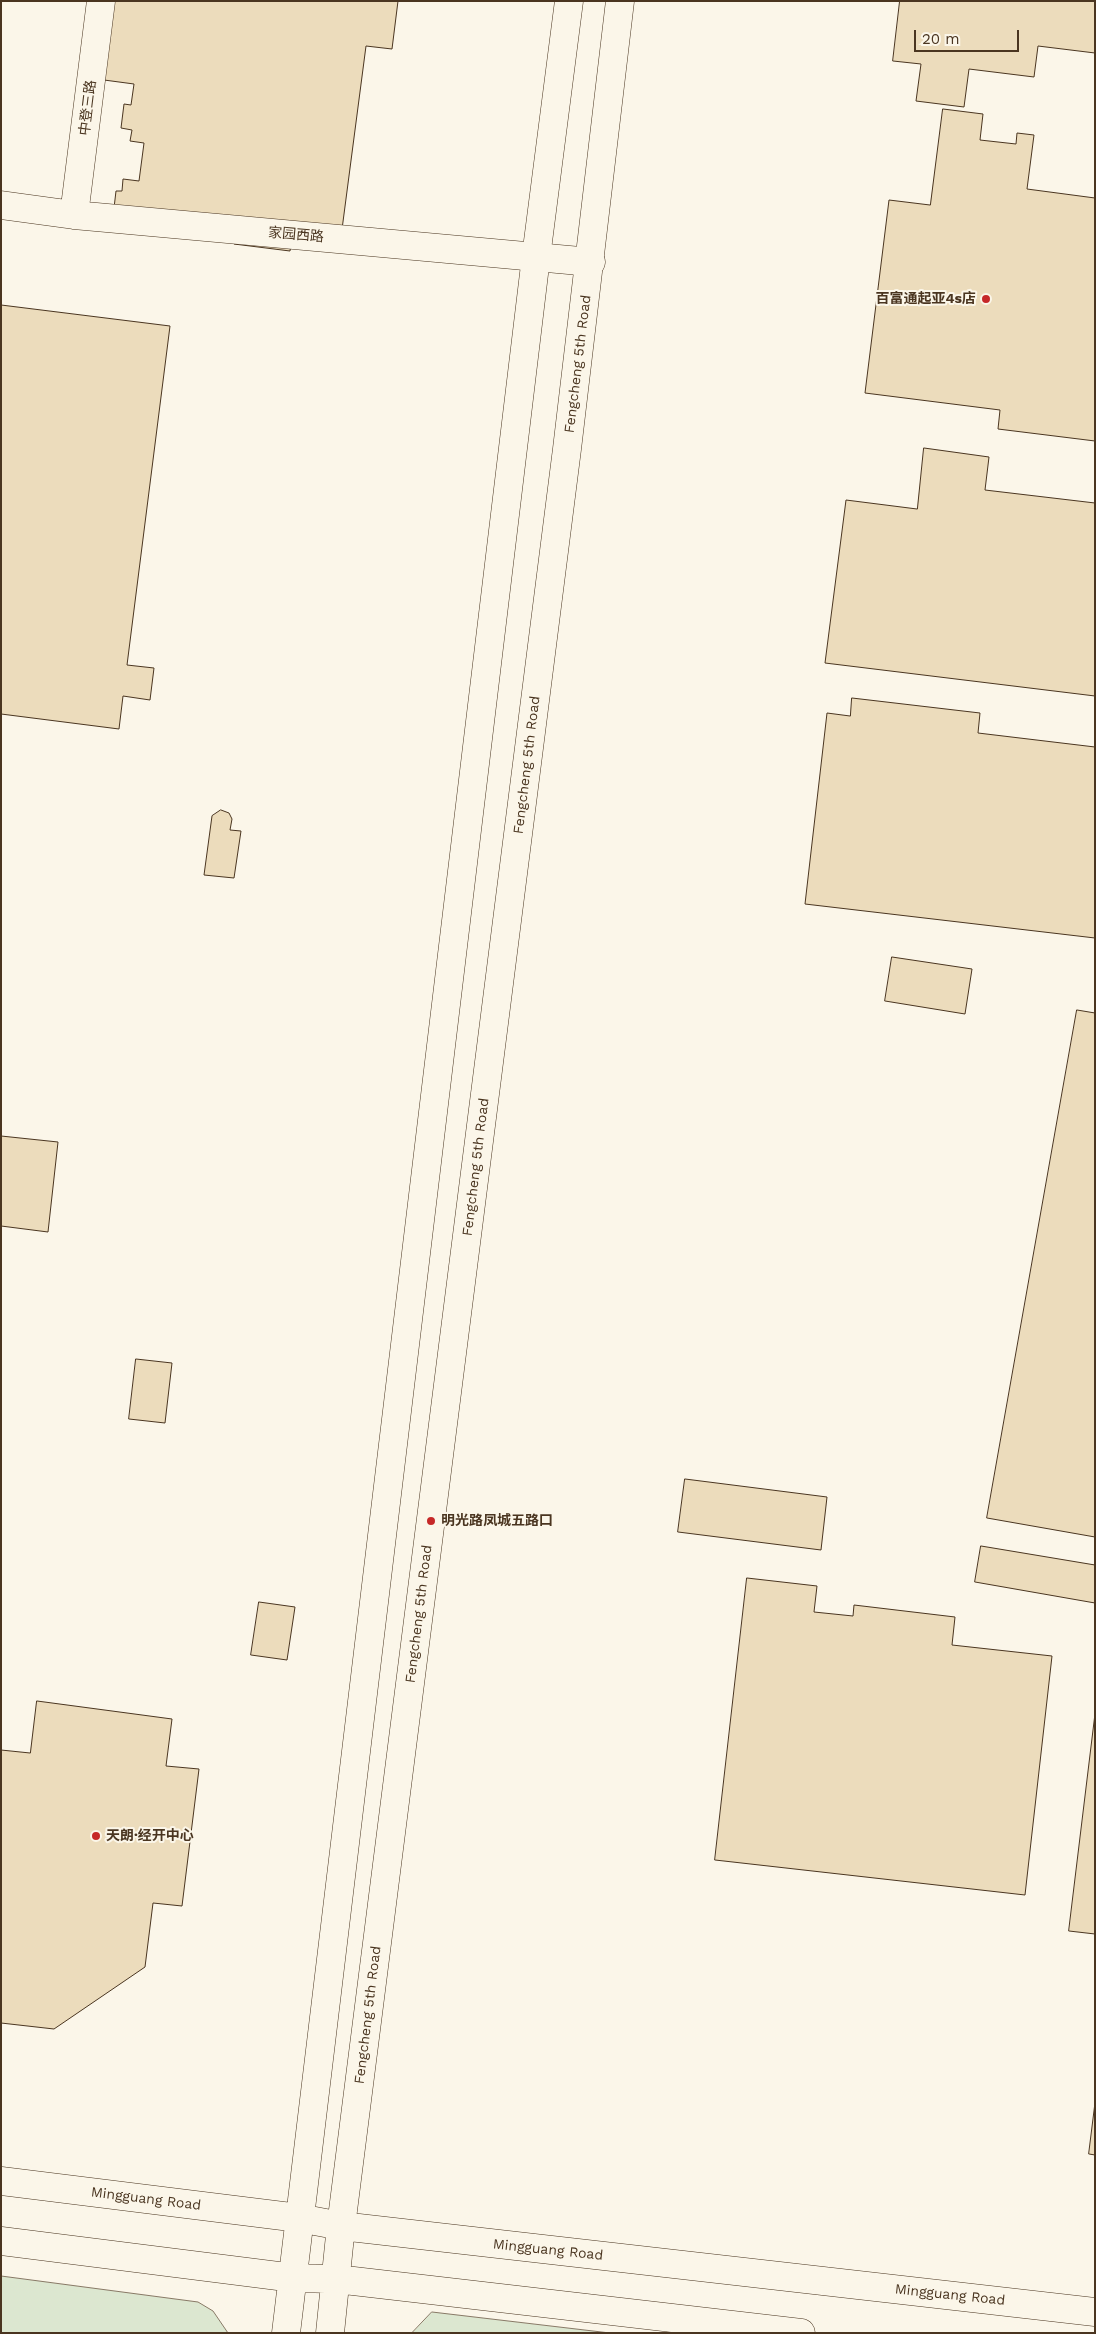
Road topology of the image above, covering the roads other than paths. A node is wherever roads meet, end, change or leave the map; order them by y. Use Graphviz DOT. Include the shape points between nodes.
graph roads {
  1 [pos="101,1"];
  2 [pos="569,1"];
  3 [pos="620,1"];
  4 [pos="1,206"];
  5 [pos="74,215"];
  6 [pos="536,257"];
  7 [pos="591,262"];
  8 [pos="1,2181"];
  9 [pos="299,2218"];
  10 [pos="341,2226"];
  11 [pos="1,2241"];
  12 [pos="294,2278"];
  13 [pos="336,2280"];
  14 [pos="1095,2312"];
  15 [pos="286,2333"];
  16 [pos="330,2333"];
  17 [pos="801,2333"];
  1 -- 5 [label="main road, 中登三路"];
  2 -- 6 [label="main road"];
  3 -- 7 [label="main road, Fengcheng 5th Road"];
  4 -- 5 [label="main road, 家园西路"];
  5 -- 6 [label="main road, 家园西路"];
  6 -- 7 [label="main road, 家园西路"];
  6 -- 9 [label="main road"];
  7 -- 10 [label="main road, Fengcheng 5th Road"];
  8 -- 9 [label="main road, Mingguang Road"];
  9 -- 10 [label="main road, Mingguang Road"];
  9 -- 12 [label="main road"];
  10 -- 13 [label="main road, Fengcheng 5th Road"];
  10 -- 14 [label="main road, Mingguang Road"];
  11 -- 12 [label="main road"];
  12 -- 13 [label="main road"];
  12 -- 15 [label="main road"];
  13 -- 16 [label="main road, Fengcheng 5th Road"];
  13 -- 17 [label="main road"];
}
